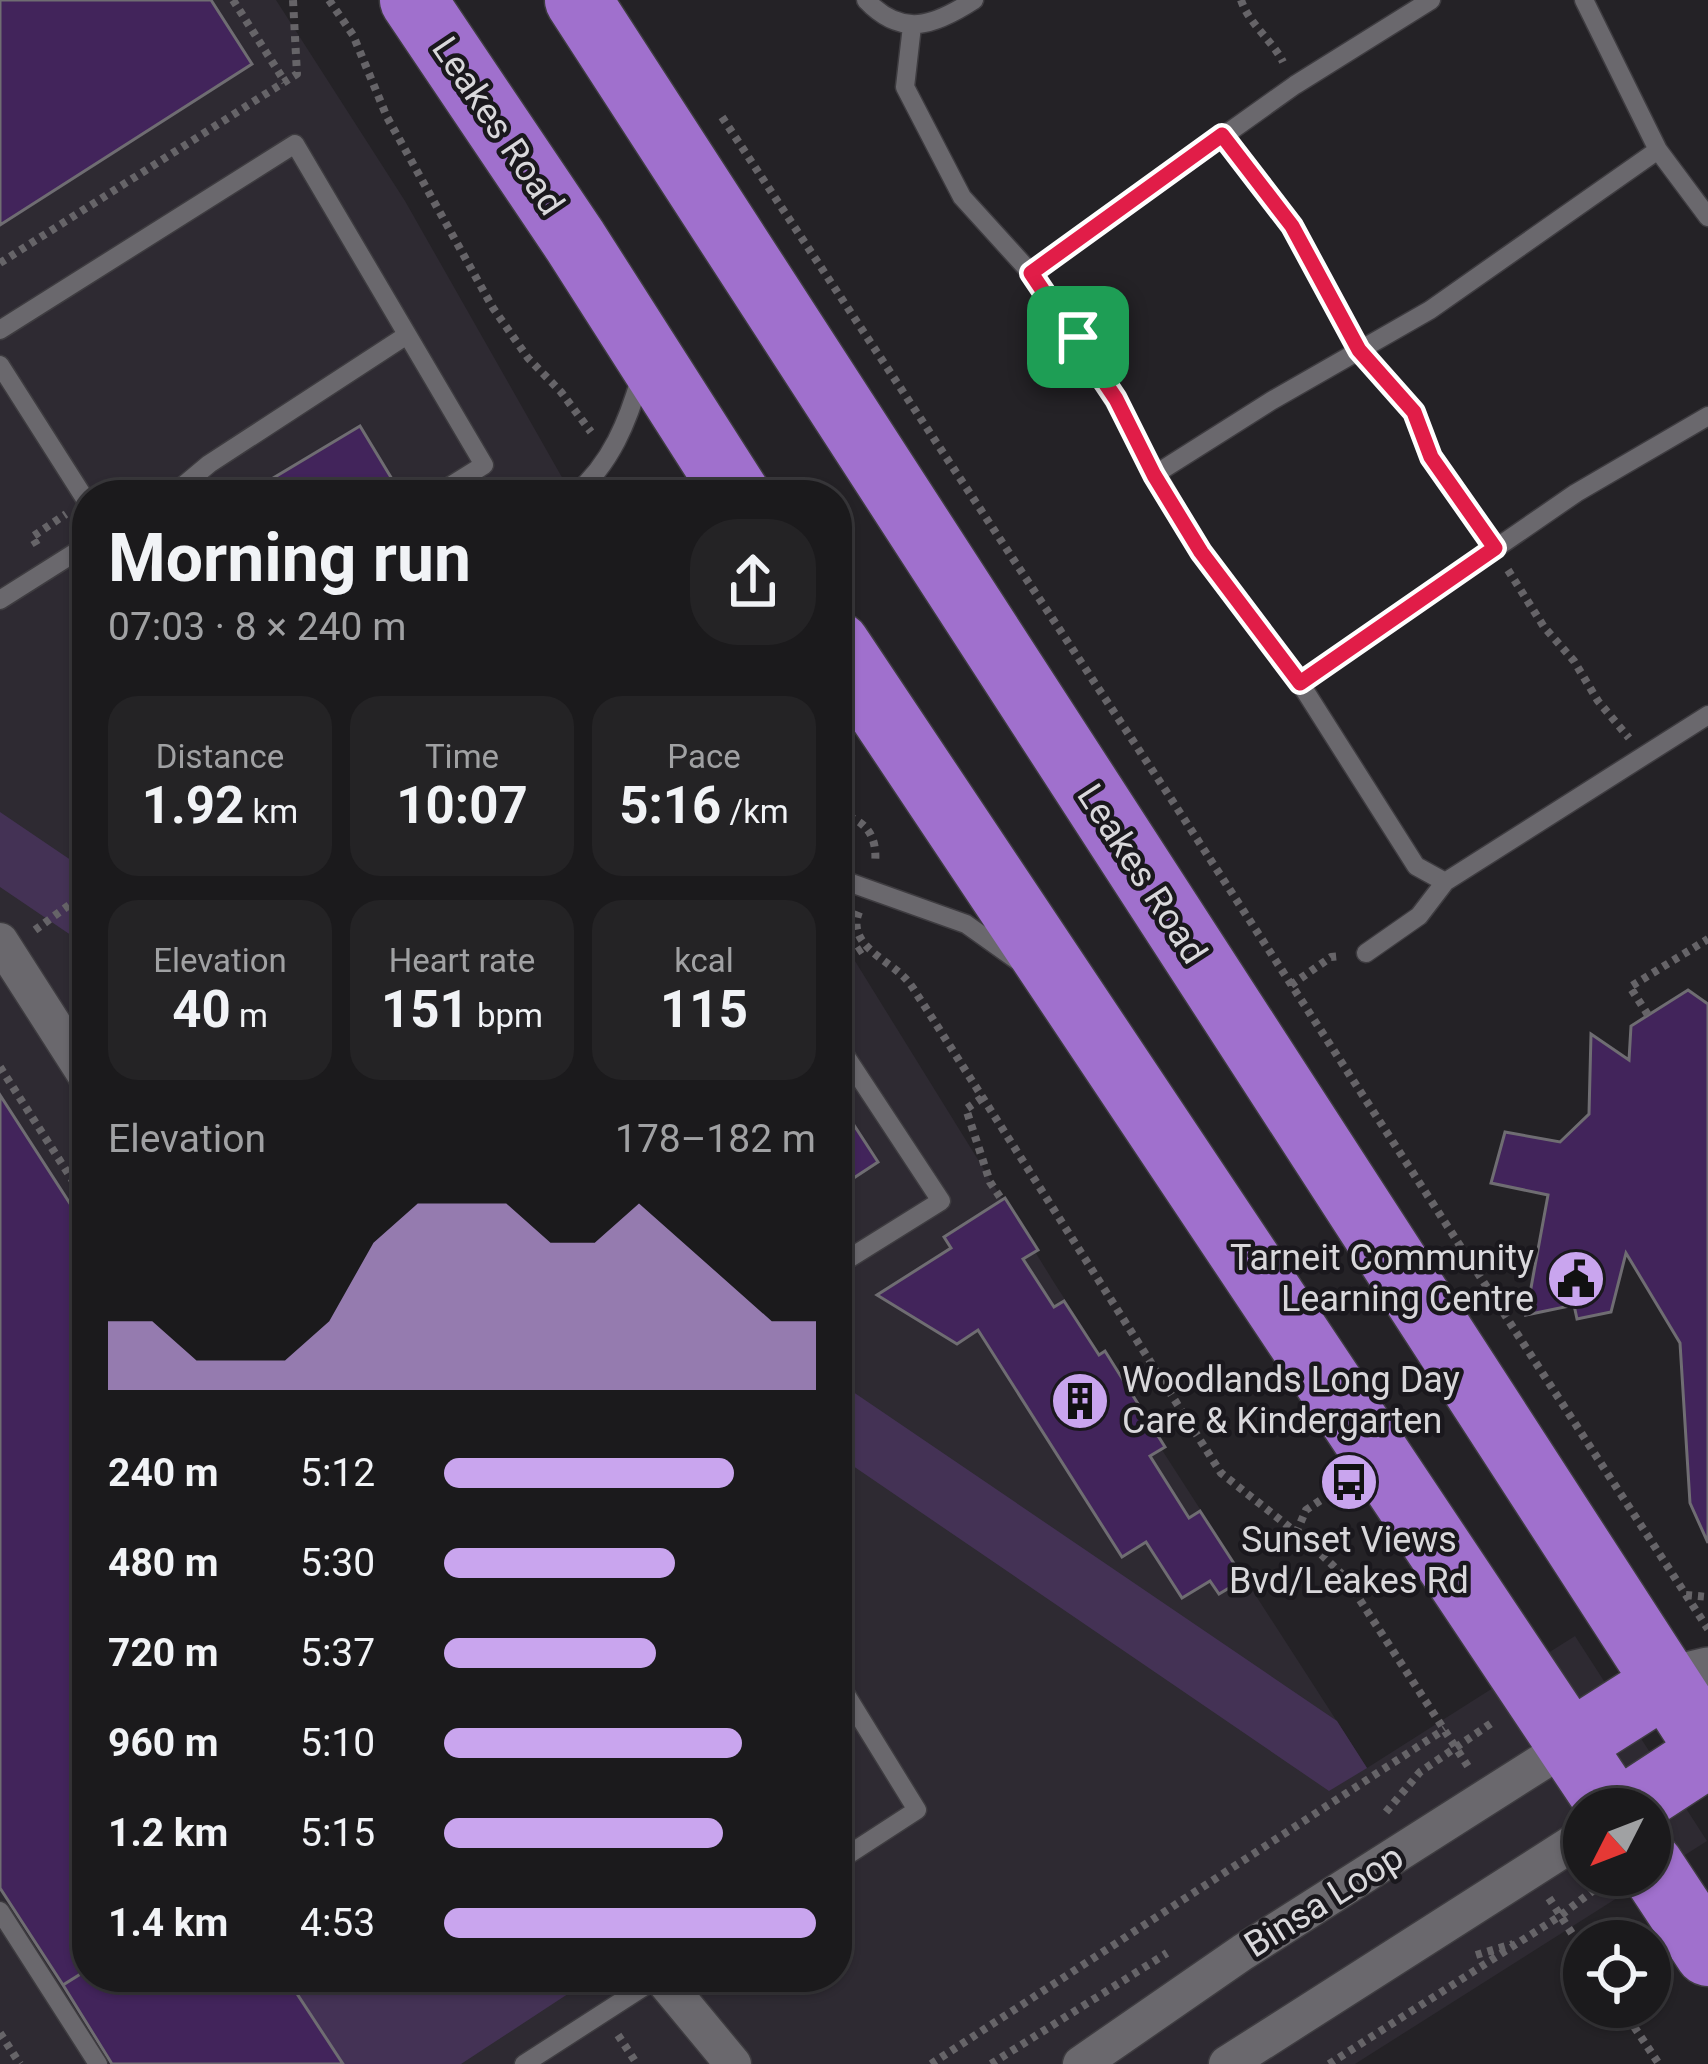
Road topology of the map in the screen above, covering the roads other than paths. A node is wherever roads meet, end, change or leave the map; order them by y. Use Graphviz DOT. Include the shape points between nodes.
graph roads {
  1 [pos="413,0"];
  2 [pos="578,0"];
  3 [pos="866,0"];
  4 [pos="974,0"];
  5 [pos="1431,0"];
  6 [pos="1584,0"];
  7 [pos="912,26"];
  8 [pos="1658,150"];
  9 [pos="1704,205"];
  10 [pos="1031,273"];
  11 [pos="0,330"];
  12 [pos="407,335"];
  13 [pos="646,357"];
  14 [pos="0,364"];
  15 [pos="1708,416"];
  16 [pos="1154,475"];
  17 [pos="73,480"];
  18 [pos="192,480"];
  19 [pos="460,480"];
  20 [pos="587,480"];
  21 [pos="727,480"];
  22 [pos="72,555"];
  23 [pos="0,600"];
  24 [pos="852,668"];
  25 [pos="852,683"];
  26 [pos="1300,683"];
  27 [pos="1708,716"];
  28 [pos="891,726"];
  29 [pos="1444,882"];
  30 [pos="852,884"];
  31 [pos="3,946"];
  32 [pos="1366,953"];
  33 [pos="1076,1002"];
  34 [pos="72,1054"];
  35 [pos="852,1066"];
  36 [pos="852,1257"];
  37 [pos="1687,1678"];
  38 [pos="852,1704"];
  39 [pos="1570,1744"];
  40 [pos="1708,1750"];
  41 [pos="1598,1788"];
  42 [pos="1654,1788"];
  43 [pos="1563,1849"];
  44 [pos="852,1852"];
  45 [pos="1670,1896"];
  46 [pos="0,1911"];
  47 [pos="1708,1953"];
  48 [pos="637,1992"];
  49 [pos="673,1992"];
  50 [pos="98,2064"];
  51 [pos="524,2064"];
  52 [pos="734,2064"];
  53 [pos="1081,2064"];
  54 [pos="1227,2064"];
  1 -- 13 [label="highway, Leakes Road"];
  2 -- 37 [label="highway, Leakes Road"];
  3 -- 7 [label="lane" via="882,17"];
  4 -- 7 [label="lane"];
  5 -- 10 [label="lane" via="1295,85"];
  6 -- 8 [label="lane"];
  7 -- 10 [label="lane" via="905,87 962,197"];
  8 -- 9 [label="lane"];
  8 -- 16 [label="lane" via="1430,310"];
  10 -- 16 [label="lane" via="1116,399"];
  11 -- 12 [label="lane" via="295,144"];
  12 -- 18 [label="lane"];
  12 -- 19 [label="lane" via="484,465"];
  13 -- 20 [label="lane" via="628,420"];
  13 -- 21 [label="highway, Leakes Road"];
  14 -- 17 [label="lane"];
  15 -- 26 [label="lane" via="1576,493"];
  16 -- 26 [label="lane"];
  22 -- 23 [label="lane"];
  24 -- 28 [label="highway"];
  25 -- 28 [label="lane"];
  26 -- 29 [label="lane" via="1416,866"];
  27 -- 29 [label="lane"];
  28 -- 33 [label="highway"];
  29 -- 32 [label="lane" via="1419,916"];
  30 -- 33 [label="lane" via="966,924"];
  31 -- 34 [label="street"];
  33 -- 39 [label="highway"];
  35 -- 36 [label="lane" via="941,1201"];
  37 -- 39 [label="highway"];
  37 -- 40 [label="highway, Leakes Road"];
  38 -- 44 [label="lane" via="917,1810"];
  39 -- 41 [label="highway"];
  39 -- 53 [label="street, Binsa Loop"];
  40 -- 42 [label="highway"];
  43 -- 54 [label="street"];
  45 -- 47 [label="highway"];
  46 -- 50 [label="lane"];
  48 -- 51 [label="lane"];
  49 -- 52 [label="street"];
}
